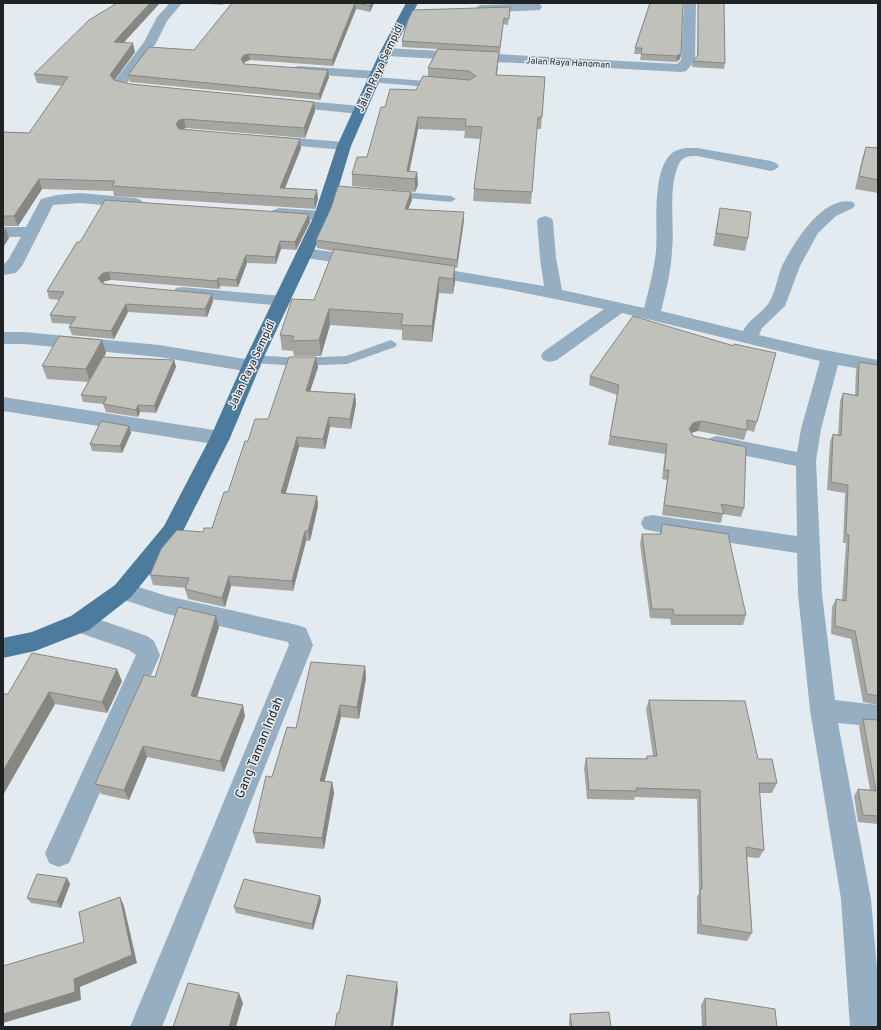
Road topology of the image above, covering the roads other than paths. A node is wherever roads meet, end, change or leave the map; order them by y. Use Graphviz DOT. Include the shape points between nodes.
graph roads {
  1 [pos="176,3"];
  2 [pos="690,3"];
  3 [pos="415,7"];
  4 [pos="536,7"];
  5 [pos="466,10"];
  6 [pos="386,52"];
  7 [pos="289,69"];
  8 [pos="375,78"];
  9 [pos="447,86"];
  10 [pos="161,91"];
  11 [pos="271,102"];
  12 [pos="360,110"];
  13 [pos="258,139"];
  14 [pos="344,146"];
  15 [pos="771,166"];
  16 [pos="383,193"];
  17 [pos="451,199"];
  18 [pos="150,204"];
  19 [pos="848,205"];
  20 [pos="267,212"];
  21 [pos="322,216"];
  22 [pos="545,221"];
  23 [pos="3,232"];
  24 [pos="30,232"];
  25 [pos="305,253"];
  26 [pos="376,263"];
  27 [pos="406,268"];
  28 [pos="3,270"];
  29 [pos="166,291"];
  30 [pos="554,292"];
  31 [pos="282,301"];
  32 [pos="618,308"];
  33 [pos="651,315"];
  34 [pos="748,337"];
  35 [pos="3,338"];
  36 [pos="391,344"];
  37 [pos="550,356"];
  38 [pos="830,359"];
  39 [pos="253,362"];
  40 [pos="878,366"];
  41 [pos="3,404"];
  42 [pos="220,438"];
  43 [pos="698,439"];
  44 [pos="806,461"];
  45 [pos="652,523"];
  46 [pos="808,546"];
  47 [pos="123,591"];
  48 [pos="80,623"];
  49 [pos="3,648"];
  50 [pos="823,710"];
  51 [pos="878,716"];
  52 [pos="59,853"];
  53 [pos="146,1027"];
  54 [pos="866,1027"];
  1 -- 10 [label="street" via="161,20 150,44 120,83 124,87"];
  2 -- 6 [label="street, Jalan Raya Hanoman" via="688,61 681,68"];
  3 -- 6 [label="main road, Jalan Raya Sempidi"];
  4 -- 5 [label="street"];
  6 -- 8 [label="main road, Jalan Raya Sempidi"];
  7 -- 8 [label="street"];
  8 -- 9 [label="lane"];
  8 -- 12 [label="main road, Jalan Raya Sempidi"];
  11 -- 12 [label="street"];
  12 -- 14 [label="main road, Jalan Raya Sempidi"];
  13 -- 14 [label="street"];
  14 -- 21 [label="main road, Jalan Raya Sempidi" via="338,189"];
  15 -- 33 [label="street" via="697,152 677,156 668,177 664,251"];
  16 -- 17 [label="lane"];
  18 -- 24 [label="street" via="80,199 55,200 47,202 43,207"];
  19 -- 34 [label="street" via="830,213 811,230 791,266 776,306 755,325"];
  20 -- 21 [label="street"];
  21 -- 25 [label="main road, Jalan Raya Sempidi"];
  22 -- 30 [label="street"];
  23 -- 24 [label="street"];
  24 -- 28 [label="street" via="13,266"];
  25 -- 26 [label="street"];
  25 -- 31 [label="main road, Jalan Raya Sempidi"];
  27 -- 30 [label="street"];
  29 -- 31 [label="street"];
  30 -- 32 [label="street"];
  31 -- 39 [label="main road, Jalan Raya Sempidi"];
  32 -- 33 [label="street"];
  32 -- 37 [label="street"];
  33 -- 34 [label="street"];
  34 -- 38 [label="street"];
  35 -- 39 [label="street" via="24,338"];
  36 -- 39 [label="lane" via="347,360"];
  38 -- 40 [label="street"];
  38 -- 44 [label="street"];
  39 -- 42 [label="main road, Jalan Raya Sempidi"];
  41 -- 42 [label="street"];
  42 -- 47 [label="main road, Jalan Raya Sempidi" via="172,530"];
  43 -- 44 [label="street"];
  44 -- 46 [label="street"];
  45 -- 46 [label="street"];
  46 -- 50 [label="street" via="810,594"];
  47 -- 48 [label="main road, Jalan Raya Sempidi"];
  47 -- 53 [label="street, Gang Taman Indah" via="167,605 297,635 301,645"];
  48 -- 49 [label="main road, Jalan Raya Sempidi" via="35,641"];
  48 -- 52 [label="street" via="138,643 148,655"];
  50 -- 51 [label="street"];
  50 -- 54 [label="street" via="856,899"];
}
